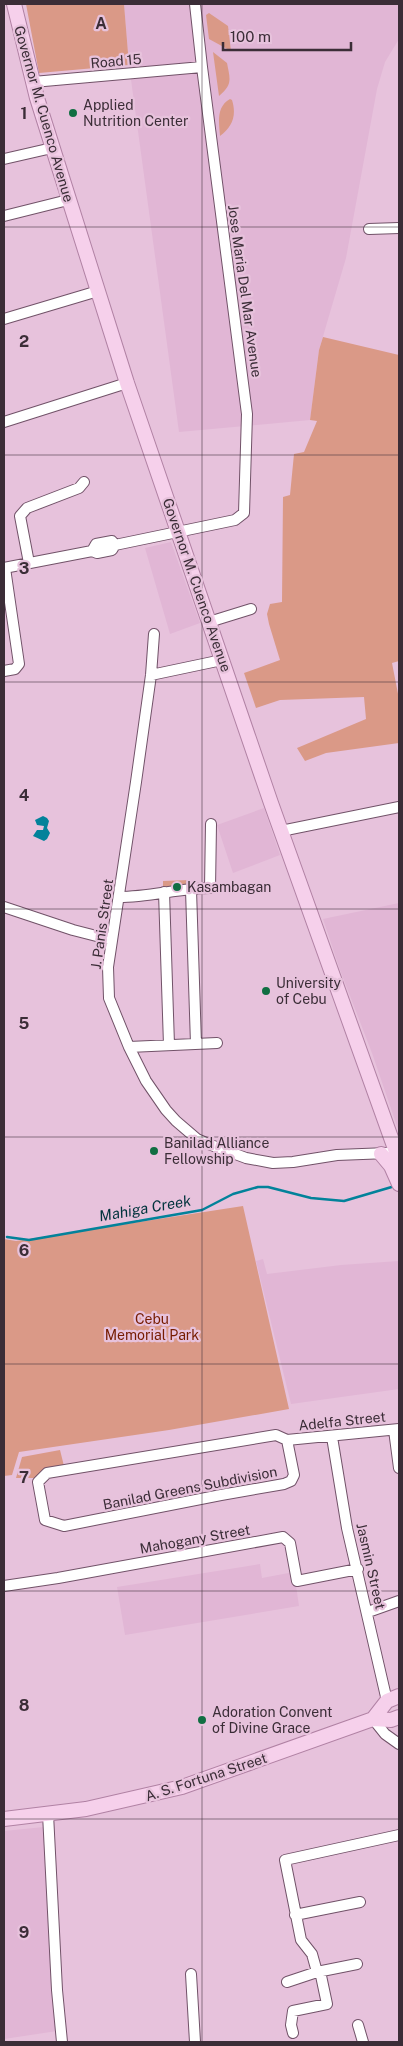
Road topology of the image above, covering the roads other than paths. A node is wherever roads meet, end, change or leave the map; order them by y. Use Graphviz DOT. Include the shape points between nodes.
graph roads {
  1 [pos="14,4"];
  2 [pos="195,4"];
  3 [pos="202,67"];
  4 [pos="33,82"];
  5 [pos="52,148"];
  6 [pos="4,159"];
  7 [pos="68,200"];
  8 [pos="4,216"];
  9 [pos="399,228"];
  10 [pos="369,229"];
  11 [pos="98,291"];
  12 [pos="4,319"];
  13 [pos="127,383"];
  14 [pos="4,422"];
  15 [pos="84,482"];
  16 [pos="179,533"];
  17 [pos="29,563"];
  18 [pos="4,568"];
  19 [pos="251,609"];
  20 [pos="209,622"];
  21 [pos="154,634"];
  22 [pos="222,660"];
  23 [pos="4,671"];
  24 [pos="151,675"];
  25 [pos="399,807"];
  26 [pos="211,824"];
  27 [pos="281,831"];
  28 [pos="191,890"];
  29 [pos="164,892"];
  30 [pos="119,897"];
  31 [pos="4,907"];
  32 [pos="112,940"];
  33 [pos="217,1042"];
  34 [pos="196,1044"];
  35 [pos="170,1045"];
  36 [pos="129,1047"];
  37 [pos="381,1154"];
  38 [pos="398,1154"];
  39 [pos="398,1180"];
  40 [pos="396,1429"];
  41 [pos="332,1437"];
  42 [pos="287,1440"];
  43 [pos="399,1468"];
  44 [pos="358,1570"];
  45 [pos="4,1586"];
  46 [pos="399,1601"];
  47 [pos="368,1612"];
  48 [pos="393,1698"];
  49 [pos="399,1717"];
  50 [pos="373,1719"];
  51 [pos="399,1744"];
  52 [pos="48,1814"];
  53 [pos="4,1819"];
  54 [pos="399,1835"];
  55 [pos="360,1902"];
  56 [pos="295,1915"];
  57 [pos="357,1964"];
  58 [pos="318,1972"];
  59 [pos="191,1974"];
  60 [pos="286,1982"];
  61 [pos="358,2025"];
  62 [pos="293,2033"];
  63 [pos="62,2042"];
  64 [pos="196,2042"];
  65 [pos="363,2042"];
  1 -- 4 [label="main road, Governor M. Cuenco Avenue"];
  2 -- 3 [label="street, Jose Maria Del Mar Avenue"];
  3 -- 4 [label="street, Road 15"];
  3 -- 16 [label="street, Jose Maria Del Mar Avenue" via="247,414 244,513 235,520"];
  4 -- 5 [label="main road, Governor M. Cuenco Avenue"];
  5 -- 6 [label="street"];
  5 -- 7 [label="main road, Governor M. Cuenco Avenue"];
  7 -- 8 [label="street"];
  7 -- 11 [label="main road, Governor M. Cuenco Avenue"];
  9 -- 10 [label="street"];
  11 -- 12 [label="street"];
  11 -- 13 [label="main road, Governor M. Cuenco Avenue"];
  13 -- 14 [label="street"];
  13 -- 16 [label="main road, Governor M. Cuenco Avenue"];
  15 -- 17 [label="street" via="79,488 27,508 20,516"];
  16 -- 17 [label="street" via="115,545 112,541 96,544 92,551"];
  16 -- 20 [label="main road, Governor M. Cuenco Avenue"];
  17 -- 18 [label="street"];
  18 -- 23 [label="street" via="19,664 15,669"];
  19 -- 20 [label="street"];
  20 -- 22 [label="main road, Governor M. Cuenco Avenue"];
  21 -- 24 [label="street, J. Panis Street"];
  22 -- 24 [label="street"];
  22 -- 27 [label="main road, Governor M. Cuenco Avenue"];
  24 -- 30 [label="street, J. Panis Street"];
  25 -- 27 [label="street"];
  26 -- 28 [label="street" via="210,888"];
  27 -- 38 [label="main road, Governor M. Cuenco Avenue"];
  28 -- 29 [label="street"];
  28 -- 34 [label="street"];
  29 -- 30 [label="street"];
  29 -- 35 [label="street"];
  30 -- 32 [label="street, J. Panis Street"];
  31 -- 32 [label="street"];
  32 -- 36 [label="street, J. Panis Street" via="108,967 109,998"];
  33 -- 34 [label="street"];
  34 -- 35 [label="street"];
  35 -- 36 [label="street"];
  36 -- 37 [label="street, J. Panis Street" via="146,1081 166,1110 197,1139 211,1145 246,1158 273,1163 337,1155"];
  37 -- 38 [label="street, J. Panis Street"];
  37 -- 39 [label="main road"];
  40 -- 41 [label="street, Adelfa Street"];
  40 -- 43 [label="street"];
  41 -- 42 [label="street, Adelfa Street"];
  41 -- 44 [label="street, Jasmin Street" via="347,1528"];
  42 -- 42 [label="street, Banilad Greens Subdivision" via="276,1435 47,1473 38,1482 45,1520 64,1526 284,1484 294,1475"];
  44 -- 45 [label="street, Mahogany Street" via="297,1580 290,1543 283,1537"];
  44 -- 47 [label="street, Jasmin Street"];
  46 -- 47 [label="street"];
  47 -- 48 [label="street, Jasmin Street"];
  48 -- 50 [label="main road"];
  49 -- 50 [label="main road, A. S. Fortuna Street"];
  50 -- 51 [label="street"];
  50 -- 52 [label="main road, A. S. Fortuna Street" via="182,1788"];
  52 -- 53 [label="main road, A. S. Fortuna Street"];
  52 -- 63 [label="street" via="56,1990"];
  54 -- 56 [label="street" via="286,1860"];
  55 -- 56 [label="street"];
  56 -- 58 [label="street" via="301,1940 312,1954"];
  57 -- 58 [label="street"];
  58 -- 60 [label="street"];
  58 -- 62 [label="street" via="327,2004 293,2011"];
  59 -- 64 [label="street"];
  61 -- 65 [label="street"];
}
